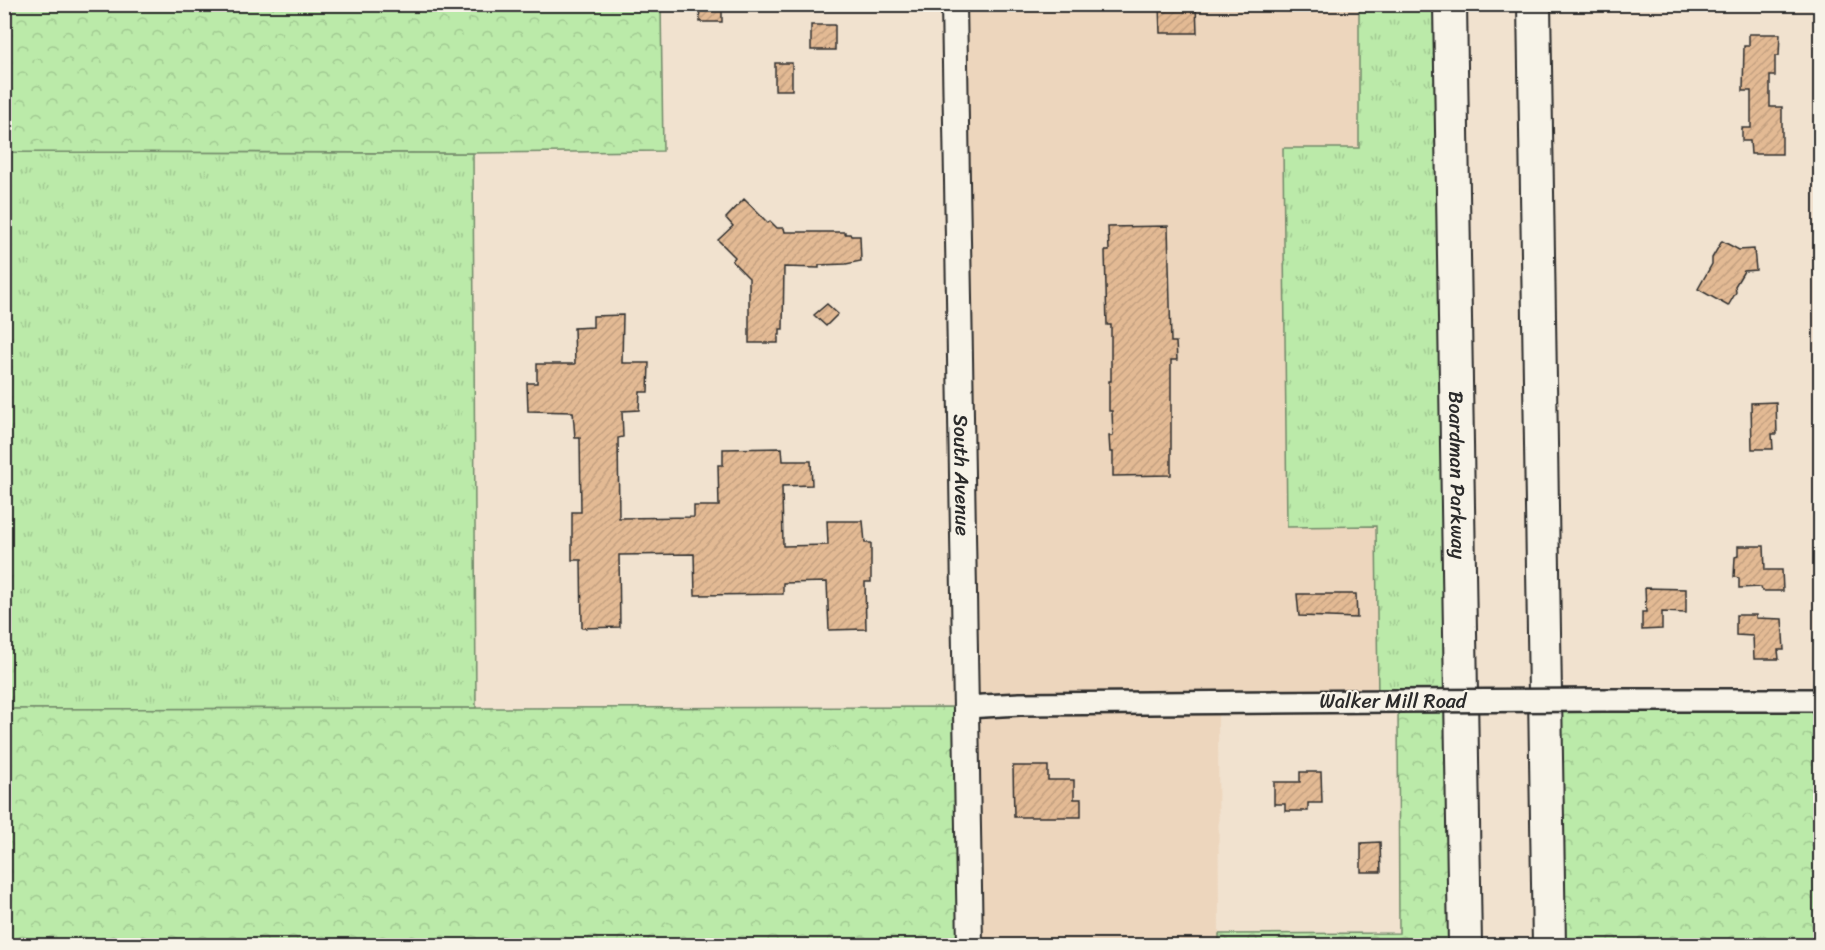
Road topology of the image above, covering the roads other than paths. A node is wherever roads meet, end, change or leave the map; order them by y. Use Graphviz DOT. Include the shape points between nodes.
graph roads {
  1 [pos="954,4"];
  2 [pos="1450,4"];
  3 [pos="1534,4"];
  4 [pos="1821,700"];
  5 [pos="966,706"];
  6 [pos="970,945"];
  7 [pos="1466,945"];
  8 [pos="1549,945"];
  1 -- 5 [label="main road, South Avenue"];
  2 -- 7 [label="highway, Boardman Parkway"];
  3 -- 8 [label="highway"];
  4 -- 5 [label="street, Walker Mill Road, bridge"];
  5 -- 6 [label="main road, South Avenue"];
}
